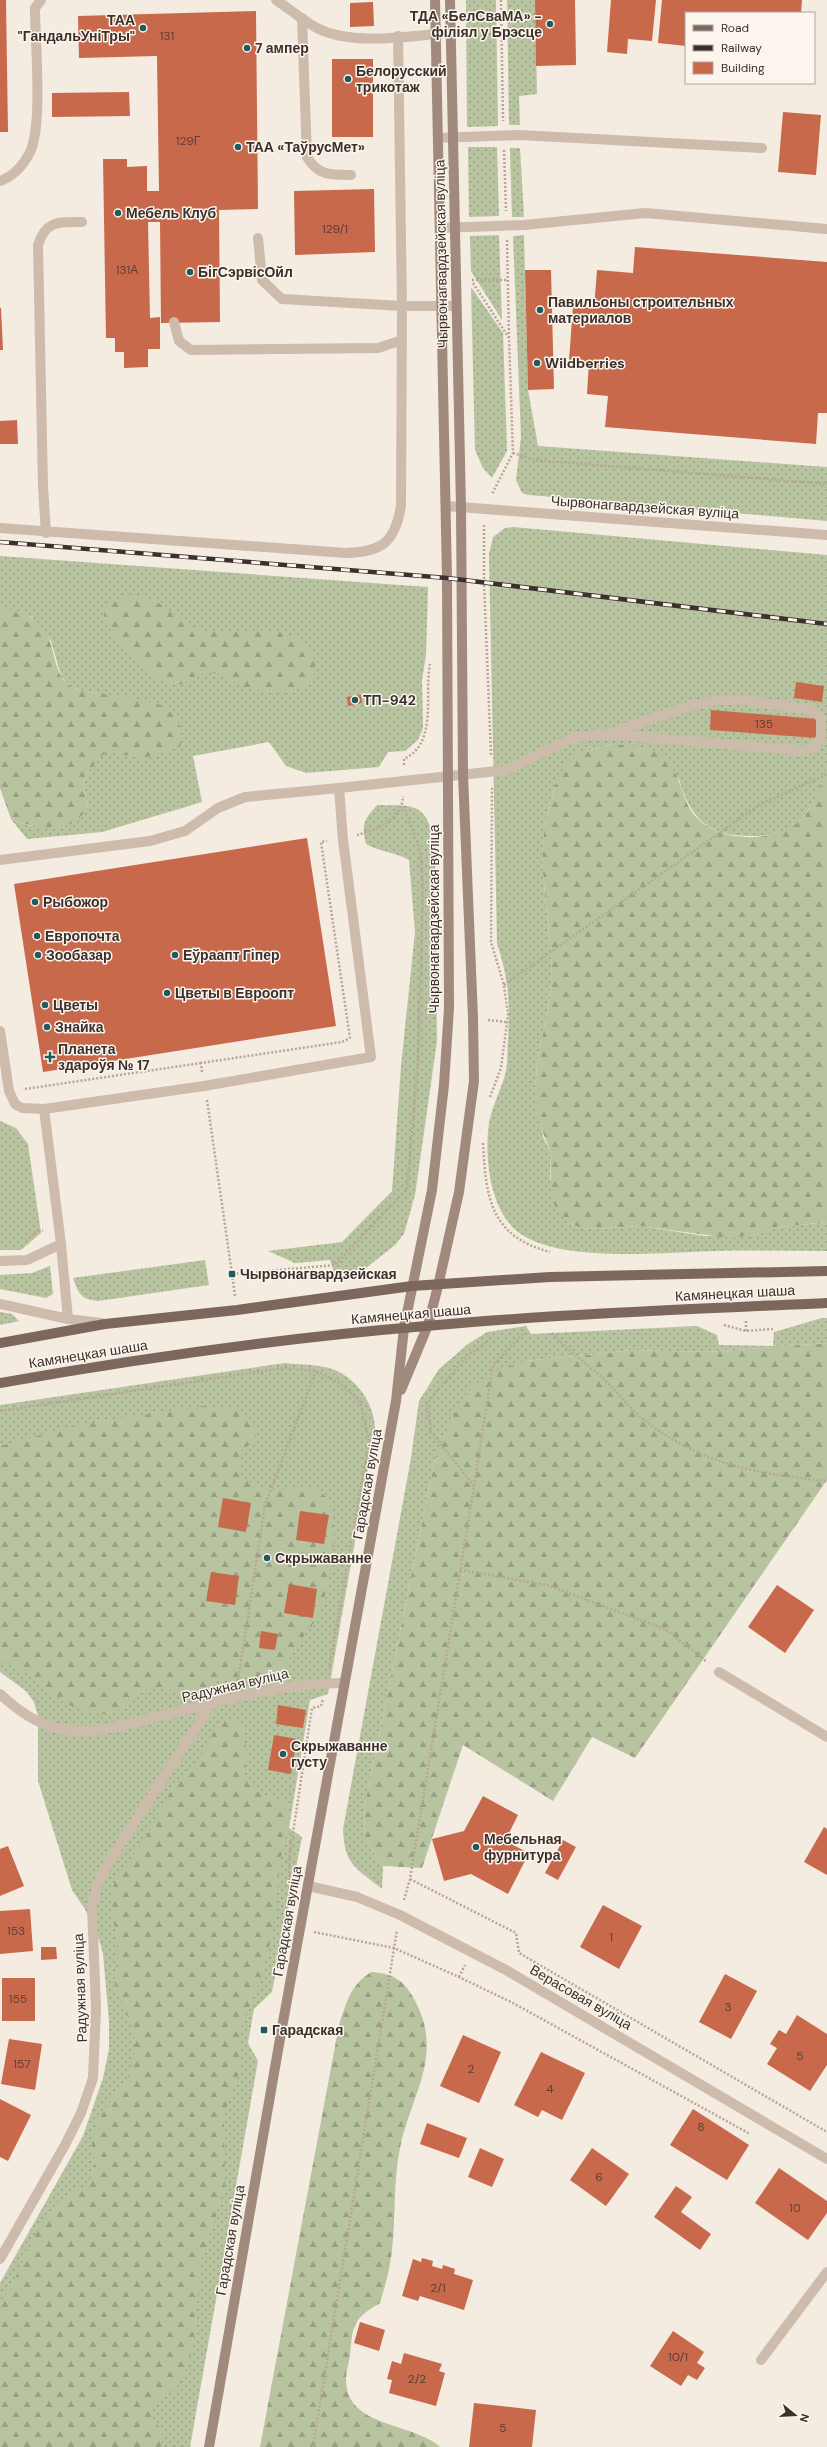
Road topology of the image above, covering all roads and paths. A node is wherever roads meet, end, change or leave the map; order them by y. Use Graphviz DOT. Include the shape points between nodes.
graph roads {
  1 [pos="41,0"];
  2 [pos="276,0"];
  3 [pos="434,0"];
  4 [pos="450,0"];
  5 [pos="501,0"];
  6 [pos="302,18"];
  7 [pos="451,33"];
  8 [pos="435,34"];
  9 [pos="398,36"];
  10 [pos="503,135"];
  11 [pos="453,137"];
  12 [pos="438,138"];
  13 [pos="762,148"];
  14 [pos="351,175"];
  15 [pos="0,181"];
  16 [pos="82,222"];
  17 [pos="506,226"];
  18 [pos="455,227"];
  19 [pos="440,228"];
  20 [pos="827,229"];
  21 [pos="258,238"];
  22 [pos="508,280"];
  23 [pos="402,306"];
  24 [pos="442,306"];
  25 [pos="456,306"];
  26 [pos="174,322"];
  27 [pos="509,338"];
  28 [pos="402,340"];
  29 [pos="513,453"];
  30 [pos="827,484"];
  31 [pos="446,506"];
  32 [pos="461,507"];
  33 [pos="484,509"];
  34 [pos="0,528"];
  35 [pos="46,533"];
  36 [pos="827,535"];
  37 [pos="431,661"];
  38 [pos="608,734"];
  39 [pos="492,773"];
  40 [pos="827,774"];
  41 [pos="463,775"];
  42 [pos="448,776"];
  43 [pos="403,781"];
  44 [pos="338,788"];
  45 [pos="403,804"];
  46 [pos="342,840"];
  47 [pos="0,860"];
  48 [pos="504,985"];
  49 [pos="0,1032"];
  50 [pos="200,1063"];
  51 [pos="204,1086"];
  52 [pos="9,1091"];
  53 [pos="488,1102"];
  54 [pos="44,1109"];
  55 [pos="484,1136"];
  56 [pos="59,1228"];
  57 [pos="61,1244"];
  58 [pos="20,1247"];
  59 [pos="550,1252"];
  60 [pos="0,1261"];
  61 [pos="827,1270"];
  62 [pos="232,1274"];
  63 [pos="412,1286"];
  64 [pos="438,1286"];
  65 [pos="827,1303"];
  66 [pos="0,1304"];
  67 [pos="237,1310"];
  68 [pos="68,1319"];
  69 [pos="105,1324"];
  70 [pos="428,1325"];
  71 [pos="404,1328"];
  72 [pos="549,1330"];
  73 [pos="519,1333"];
  74 [pos="498,1336"];
  75 [pos="0,1343"];
  76 [pos="0,1383"];
  77 [pos="396,1401"];
  78 [pos="0,1411"];
  79 [pos="827,1481"];
  80 [pos="474,1486"];
  81 [pos="460,1570"];
  82 [pos="719,1672"];
  83 [pos="344,1683"];
  84 [pos="0,1694"];
  85 [pos="236,1696"];
  86 [pos="212,1704"];
  87 [pos="827,1737"];
  88 [pos="410,1879"];
  89 [pos="308,1886"];
  90 [pos="400,1915"];
  91 [pos="300,1929"];
  92 [pos="394,1948"];
  93 [pos="827,2132"];
  94 [pos="757,2138"];
  95 [pos="827,2159"];
  96 [pos="0,2260"];
  97 [pos="827,2272"];
  98 [pos="761,2360"];
  99 [pos="209,2447"];
  100 [pos="314,2447"];
  1 -- 15 [label="street" via="35,8 37,122 30,152 13,177"];
  2 -- 6 [label="street"];
  3 -- 8 [label="main road, Чырвонагвардзейская вуліца"];
  4 -- 7 [label="main road, Чырвонагвардзейская вуліца"];
  5 -- 10 [label="path"];
  6 -- 9 [label="street" via="316,28 342,37"];
  6 -- 14 [label="street" via="307,157 324,175"];
  7 -- 8 [label="street"];
  7 -- 11 [label="main road, Чырвонагвардзейская вуліца"];
  8 -- 9 [label="street"];
  8 -- 12 [label="main road, Чырвонагвардзейская вуліца"];
  9 -- 23 [label="street"];
  10 -- 11 [label="street"];
  10 -- 13 [label="street"];
  10 -- 17 [label="path"];
  11 -- 12 [label="street"];
  11 -- 18 [label="main road, Чырвонагвардзейская вуліца"];
  12 -- 19 [label="main road, Чырвонагвардзейская вуліца"];
  16 -- 35 [label="street" via="56,223 48,226 38,245"];
  17 -- 18 [label="street"];
  17 -- 20 [label="street" via="644,213"];
  17 -- 22 [label="path"];
  18 -- 19 [label="street"];
  18 -- 25 [label="main road, Чырвонагвардзейская вуліца"];
  19 -- 24 [label="main road, Чырвонагвардзейская вуліца"];
  21 -- 23 [label="street" via="262,280 282,299"];
  22 -- 27 [label="path"];
  22 -- 27 [label="path" via="472,280"];
  23 -- 24 [label="street"];
  23 -- 28 [label="street"];
  24 -- 25 [label="street"];
  24 -- 31 [label="main road, Чырвонагвардзейская вуліца"];
  25 -- 32 [label="main road, Чырвонагвардзейская вуліца"];
  26 -- 28 [label="street" via="179,341 191,350 378,348"];
  27 -- 29 [label="path"];
  28 -- 35 [label="street" via="401,506 394,533 384,546 371,552 346,554"];
  29 -- 30 [label="path" via="534,460"];
  29 -- 33 [label="path"];
  31 -- 32 [label="street, Чырвонагвардзейская вуліца"];
  31 -- 42 [label="main road, Чырвонагвардзейская вуліца"];
  32 -- 33 [label="street, Чырвонагвардзейская вуліца"];
  32 -- 41 [label="main road, Чырвонагвардзейская вуліца"];
  33 -- 36 [label="street, Чырвонагвардзейская вуліца"];
  33 -- 39 [label="path" via="484,583"];
  34 -- 35 [label="street"];
  37 -- 43 [label="path" via="427,681 427,729 418,749 404,759"];
  38 -- 38 [label="street" via="690,706 719,700 742,700 806,708 817,713 823,724 818,743 810,750 804,751"];
  38 -- 39 [label="street" via="575,737 522,764"];
  39 -- 41 [label="street"];
  39 -- 48 [label="path" via="491,942"];
  40 -- 48 [label="path" via="759,805"];
  41 -- 42 [label="street"];
  41 -- 64 [label="main road, Чырвонагвардзейская вуліца" via="474,1081 459,1192"];
  42 -- 43 [label="street"];
  42 -- 63 [label="main road, Чырвонагвардзейская вуліца" via="450,915 444,1085 432,1190"];
  43 -- 44 [label="street"];
  43 -- 45 [label="path"];
  44 -- 46 [label="street"];
  44 -- 47 [label="street" via="245,797 218,808 185,831 150,841"];
  45 -- 46 [label="path" via="390,821 370,832"];
  45 -- 62 [label="path" via="420,850 423,888 418,1059 407,1189 335,1265"];
  46 -- 50 [label="path" via="321,842 350,1038 342,1042"];
  46 -- 51 [label="street" via="371,1057"];
  48 -- 53 [label="path" via="508,1015 501,1068"];
  49 -- 52 [label="street"];
  50 -- 51 [label="path"];
  50 -- 52 [label="path"];
  51 -- 54 [label="street"];
  51 -- 62 [label="path"];
  52 -- 54 [label="street" via="15,1104 22,1108"];
  54 -- 56 [label="street"];
  55 -- 59 [label="path" via="488,1194 494,1212 504,1228 519,1240"];
  56 -- 57 [label="street"];
  56 -- 58 [label="path" via="36,1232"];
  57 -- 60 [label="street" via="27,1260"];
  57 -- 68 [label="street"];
  61 -- 64 [label="main road, Камянецкая шаша" via="550,1277"];
  62 -- 67 [label="path"];
  63 -- 64 [label="main road, Камянецкая шаша"];
  63 -- 67 [label="main road, Камянецкая шаша"];
  63 -- 71 [label="main road, Чырвонагвардзейская вуліца"];
  64 -- 70 [label="main road, Чырвонагвардзейская вуліца"];
  65 -- 70 [label="main road, Камянецкая шаша" via="550,1316"];
  66 -- 68 [label="street"];
  67 -- 69 [label="main road, Камянецкая шаша"];
  68 -- 69 [label="street"];
  69 -- 75 [label="main road, Камянецкая шаша"];
  70 -- 71 [label="main road, Камянецкая шаша"];
  70 -- 77 [label="main road, Гарадская вуліца"];
  71 -- 76 [label="main road, Камянецкая шаша" via="122,1361"];
  71 -- 77 [label="main road, Гарадская вуліца"];
  72 -- 79 [label="path" via="566,1349 608,1383 642,1418 676,1442 708,1458 742,1468 794,1478"];
  73 -- 80 [label="path" via="526,1332 494,1365"];
  74 -- 80 [label="path" via="467,1356 426,1403 431,1432"];
  77 -- 83 [label="main road, Гарадская вуліца"];
  78 -- 85 [label="path" via="284,1368 316,1371 265,1505"];
  80 -- 81 [label="path"];
  81 -- 82 [label="path" via="547,1585 665,1629"];
  81 -- 88 [label="path"];
  82 -- 87 [label="street"];
  83 -- 85 [label="street, Радужная вуліца" via="302,1684"];
  83 -- 89 [label="main road, Гарадская вуліца"];
  84 -- 86 [label="street, Радужная вуліца" via="22,1713 43,1725 68,1730 130,1724"];
  85 -- 86 [label="street, Радужная вуліца"];
  86 -- 96 [label="street, Радужная вуліца" via="108,1863 98,1883 92,1905 96,2008 92,2078 81,2113 66,2145"];
  88 -- 90 [label="path"];
  88 -- 93 [label="path" via="516,1933 519,1954"];
  89 -- 90 [label="street, Верасовая вуліца" via="357,1897"];
  89 -- 91 [label="main road, Гарадская вуліца"];
  90 -- 95 [label="street, Верасовая вуліца" via="540,1989"];
  91 -- 92 [label="path"];
  91 -- 99 [label="main road, Гарадская вуліца"];
  92 -- 94 [label="path" via="513,2003"];
  92 -- 100 [label="path"];
  97 -- 98 [label="street"];
}
